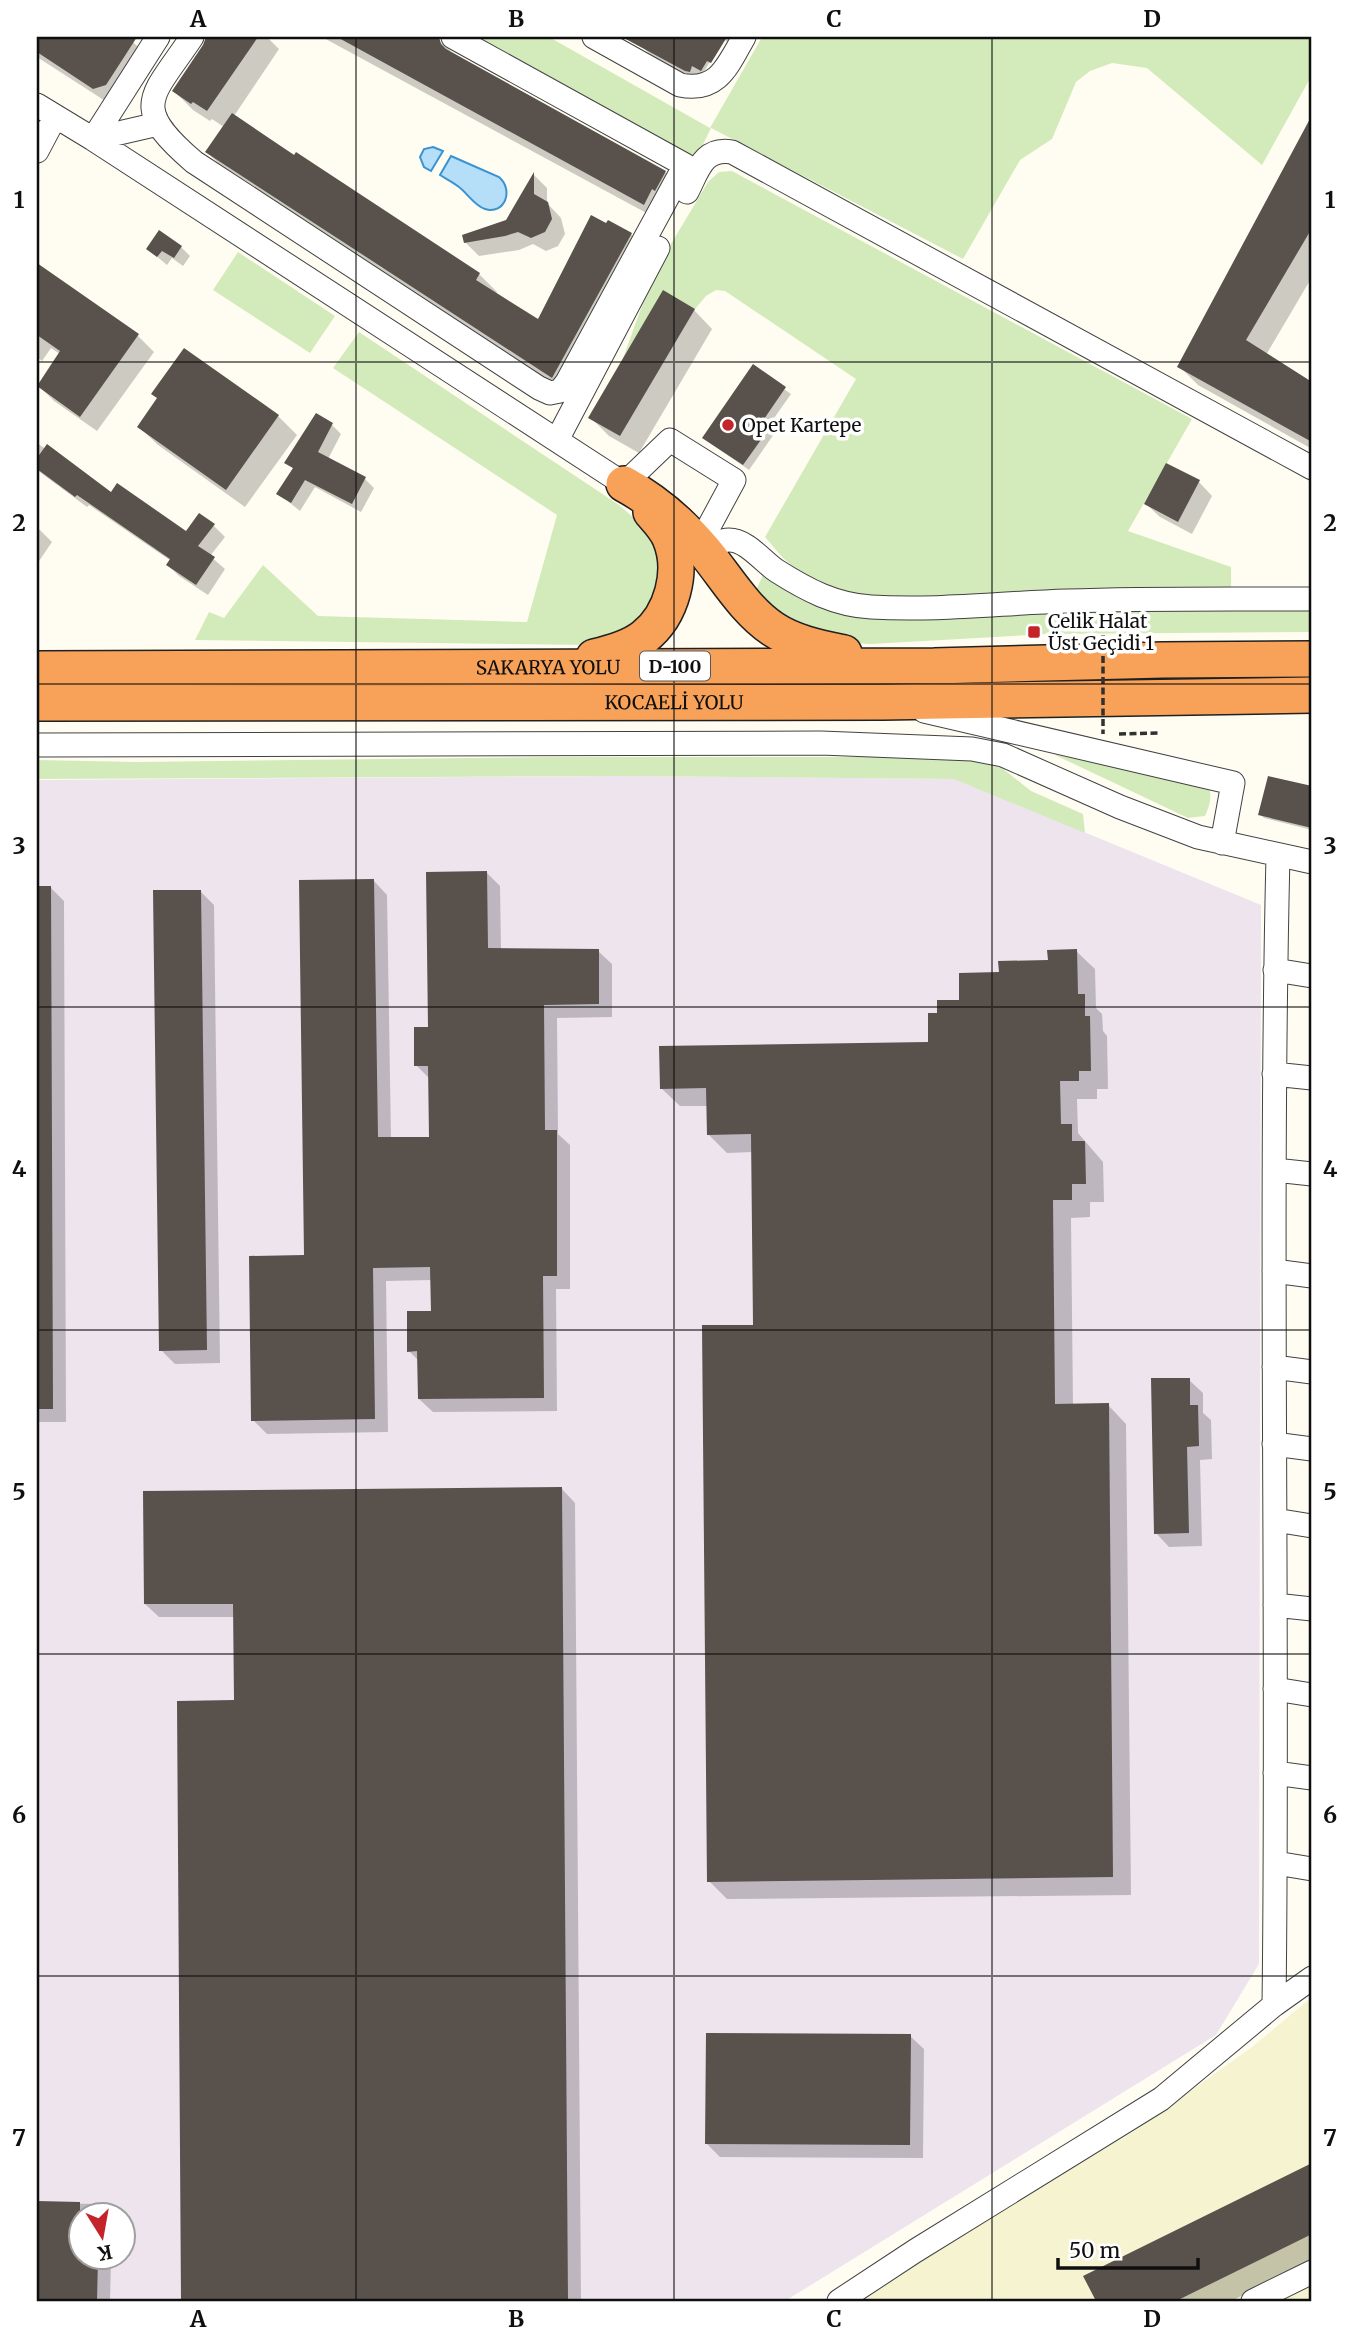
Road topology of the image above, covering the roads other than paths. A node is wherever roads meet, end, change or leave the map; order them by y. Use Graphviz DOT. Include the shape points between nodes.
graph roads {
  1 [pos="158,37"];
  2 [pos="192,37"];
  3 [pos="453,37"];
  4 [pos="594,37"];
  5 [pos="744,37"];
  6 [pos="46,111"];
  7 [pos="158,124"];
  8 [pos="93,139"];
  9 [pos="37,151"];
  10 [pos="557,440"];
  11 [pos="1312,468"];
  12 [pos="624,484"];
  13 [pos="702,549"];
  14 [pos="1312,599"];
  15 [pos="1312,659"];
  16 [pos="562,666"];
  17 [pos="934,666"];
  18 [pos="37,669"];
  19 [pos="1312,695"];
  20 [pos="1214,696"];
  21 [pos="883,702"];
  22 [pos="37,704"];
  23 [pos="1312,704"];
  24 [pos="37,745"];
  25 [pos="1222,843"];
  26 [pos="1278,855"];
  27 [pos="1312,862"];
  28 [pos="1275,970"];
  29 [pos="1312,976"];
  30 [pos="1274,1074"];
  31 [pos="1312,1078"];
  32 [pos="1275,1170"];
  33 [pos="1312,1174"];
  34 [pos="1274,1271"];
  35 [pos="1312,1276"];
  36 [pos="1274,1367"];
  37 [pos="1312,1372"];
  38 [pos="1274,1444"];
  39 [pos="1312,1449"];
  40 [pos="1275,1520"];
  41 [pos="1312,1526"];
  42 [pos="1275,1605"];
  43 [pos="1312,1609"];
  44 [pos="1275,1689"];
  45 [pos="1312,1695"];
  46 [pos="1275,1773"];
  47 [pos="1312,1778"];
  48 [pos="1276,1863"];
  49 [pos="1312,1869"];
  50 [pos="1312,1978"];
  51 [pos="1274,2005"];
  52 [pos="1312,2272"];
  53 [pos="839,2301"];
  54 [pos="1253,2301"];
  1 -- 8 [label="street"];
  2 -- 7 [label="street" via="156,90 151,103"];
  3 -- 7 [label="street" via="685,165 560,391 539,388 206,169 171,142"];
  4 -- 5 [label="street" via="680,85 695,88 720,76"];
  6 -- 8 [label="street"];
  6 -- 9 [label="street"];
  7 -- 8 [label="street"];
  8 -- 10 [label="street"];
  10 -- 11 [label="street" via="703,161 721,150"];
  10 -- 12 [label="street"];
  12 -- 13 [label="highway" via="661,506"];
  12 -- 13 [label="street" via="670,440 734,480"];
  12 -- 16 [label="highway" via="671,540 676,572 672,593 659,623 645,637 613,652"];
  13 -- 14 [label="street" via="729,540 740,543 810,591 868,607"];
  13 -- 17 [label="highway" via="737,595 784,635 843,653"];
  15 -- 17 [label="highway, SAKARYA YOLU / D-100"];
  16 -- 17 [label="highway, SAKARYA YOLU / D-100"];
  16 -- 18 [label="highway, SAKARYA YOLU / D-100"];
  19 -- 20 [label="highway, KOCAELİ YOLU / D-100"];
  20 -- 21 [label="highway, KOCAELİ YOLU / D-100"];
  20 -- 23 [label="highway"];
  21 -- 22 [label="highway, KOCAELİ YOLU / D-100"];
  21 -- 25 [label="street" via="1233,783"];
  24 -- 25 [label="street" via="821,743 972,749 1003,755 1120,807"];
  25 -- 26 [label="street"];
  26 -- 27 [label="street"];
  26 -- 28 [label="street"];
  28 -- 29 [label="street"];
  28 -- 30 [label="street"];
  30 -- 31 [label="street"];
  30 -- 32 [label="street"];
  32 -- 33 [label="street"];
  32 -- 34 [label="street"];
  34 -- 35 [label="street"];
  34 -- 36 [label="street"];
  36 -- 37 [label="street"];
  36 -- 38 [label="street"];
  38 -- 39 [label="street"];
  38 -- 40 [label="street"];
  40 -- 41 [label="street"];
  40 -- 42 [label="street"];
  42 -- 43 [label="street"];
  42 -- 44 [label="street"];
  44 -- 45 [label="street"];
  44 -- 46 [label="street"];
  46 -- 47 [label="street"];
  46 -- 48 [label="street"];
  48 -- 49 [label="street"];
  48 -- 51 [label="street"];
  50 -- 51 [label="street"];
  51 -- 53 [label="street" via="1161,2099"];
  52 -- 54 [label="street"];
}
